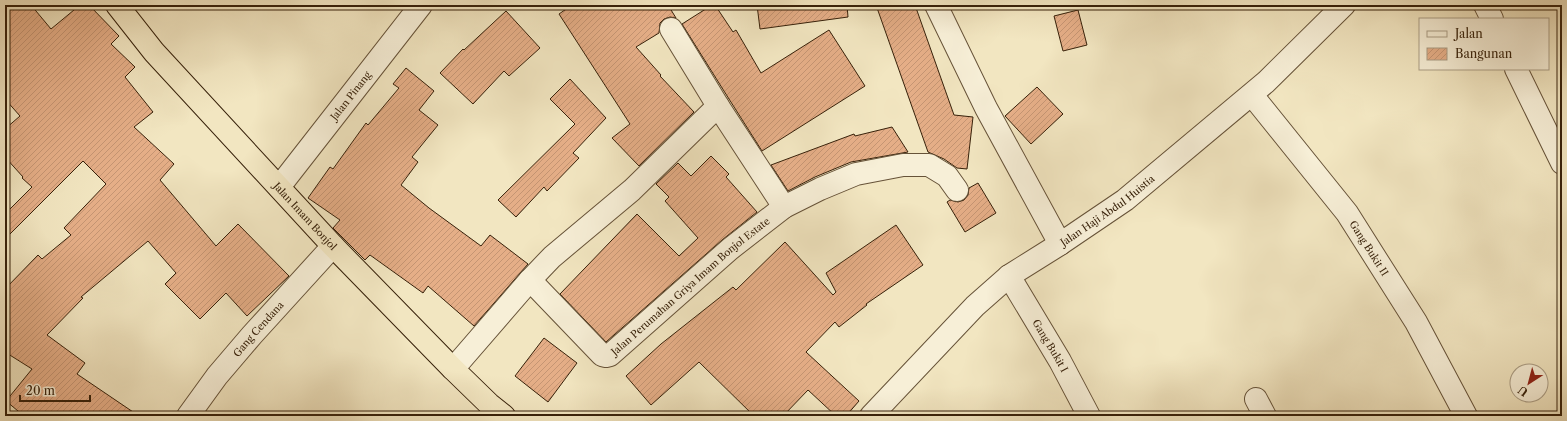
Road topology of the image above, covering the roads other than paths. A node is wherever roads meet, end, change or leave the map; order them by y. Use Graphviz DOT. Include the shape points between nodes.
graph roads {
  1 [pos="117,5"];
  2 [pos="420,5"];
  3 [pos="936,5"];
  4 [pos="1344,5"];
  5 [pos="1485,5"];
  6 [pos="1492,18"];
  7 [pos="671,29"];
  8 [pos="1516,70"];
  9 [pos="1252,94"];
  10 [pos="718,106"];
  11 [pos="1562,164"];
  12 [pos="279,187"];
  13 [pos="957,190"];
  14 [pos="784,207"];
  15 [pos="1060,244"];
  16 [pos="333,246"];
  17 [pos="1009,276"];
  18 [pos="530,280"];
  19 [pos="453,369"];
  20 [pos="188,416"];
  21 [pos="504,416"];
  22 [pos="871,416"];
  23 [pos="1089,416"];
  24 [pos="1466,416"];
  1 -- 12 [label="highway, Jalan Imam Bonjol" via="154,52"];
  2 -- 12 [label="street, Jalan Pinang"];
  3 -- 15 [label="street" via="986,108"];
  4 -- 9 [label="street, Jalan Haji Abdul Huistia"];
  5 -- 6 [label="street"];
  7 -- 10 [label="street"];
  8 -- 11 [label="street"];
  9 -- 15 [label="street, Jalan Haji Abdul Huistia" via="1125,200"];
  9 -- 24 [label="street, Gang Bukit II" via="1347,213 1416,322"];
  10 -- 14 [label="street"];
  10 -- 18 [label="street" via="632,190 552,257"];
  12 -- 16 [label="highway, Jalan Imam Bonjol"];
  13 -- 14 [label="street, Jalan Perumahan Griya Imam Bonjol Estate" via="946,176 929,165 903,165 856,174"];
  14 -- 18 [label="street, Jalan Perumahan Griya Imam Bonjol Estate" via="730,249 606,356 602,355"];
  15 -- 17 [label="street, Jalan Haji Abdul Huistia"];
  16 -- 19 [label="highway, Jalan Imam Bonjol"];
  16 -- 20 [label="street, Gang Cendana" via="217,376"];
  17 -- 22 [label="street, Jalan Haji Abdul Huistia" via="975,306"];
  17 -- 23 [label="street, Gang Bukit I" via="1060,361"];
  18 -- 19 [label="street"];
  19 -- 21 [label="highway, Jalan Imam Bonjol"];
}
